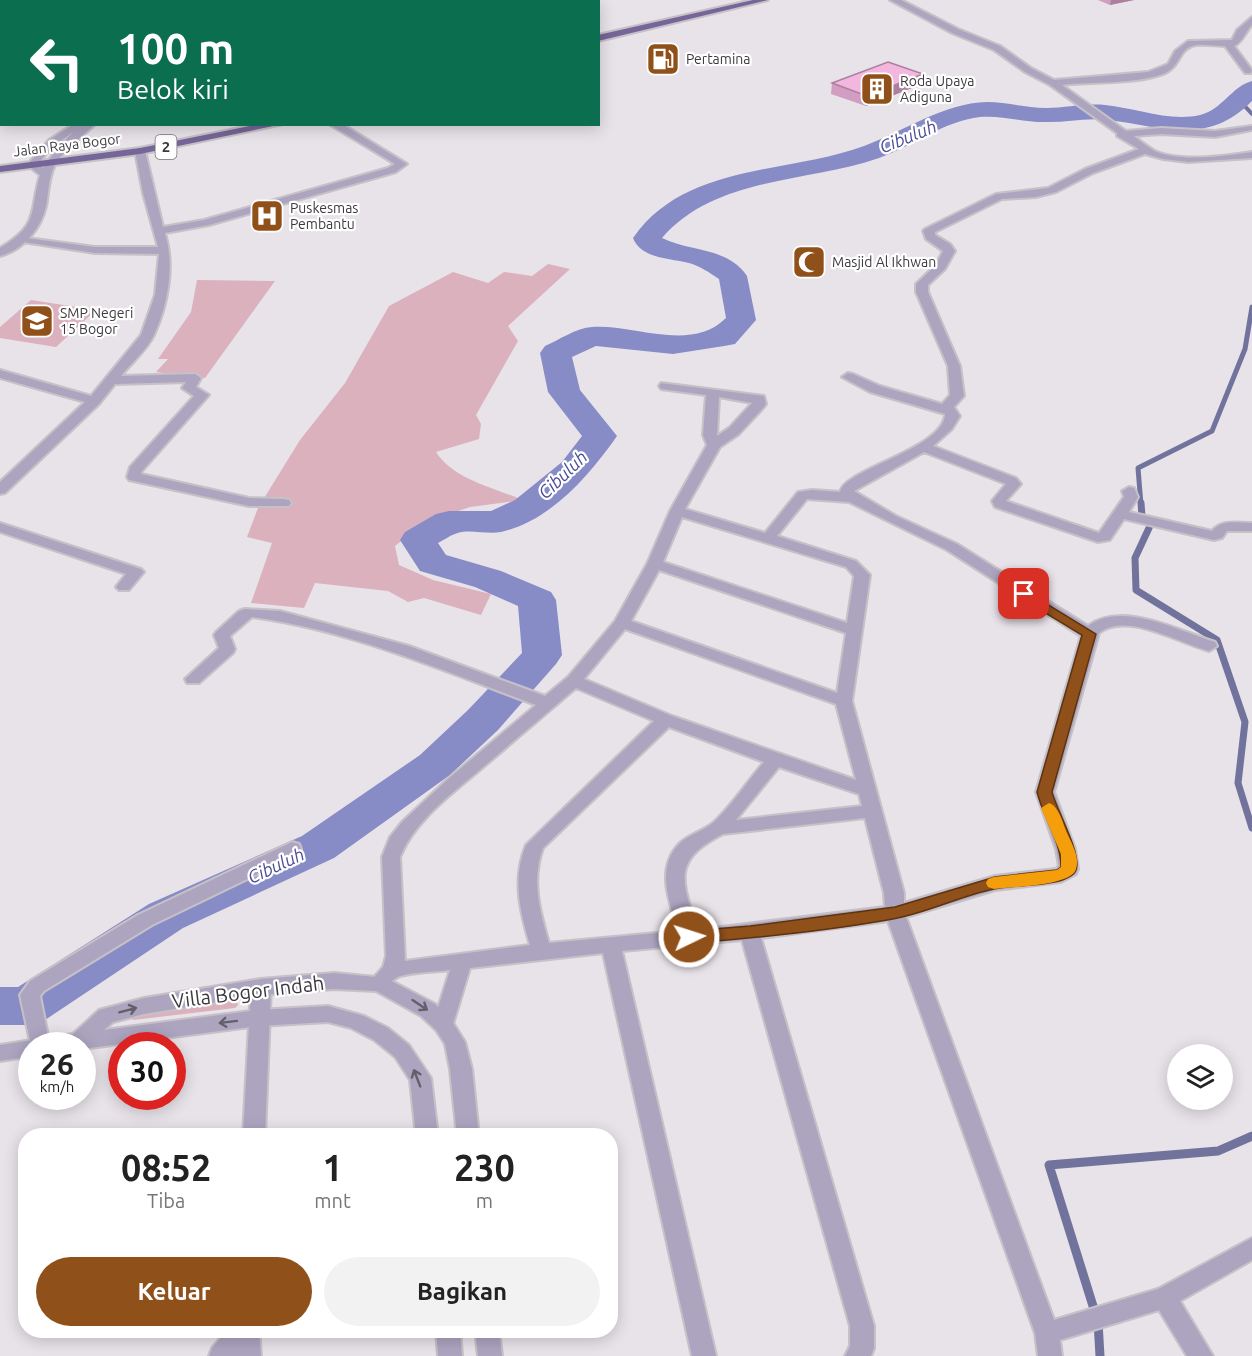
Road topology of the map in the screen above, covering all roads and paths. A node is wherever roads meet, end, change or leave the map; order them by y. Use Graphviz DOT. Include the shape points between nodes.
graph roads {
  1 [pos="764,0"];
  2 [pos="894,0"];
  3 [pos="1252,20"];
  4 [pos="600,38"];
  5 [pos="1228,44"];
  6 [pos="1248,71"];
  7 [pos="1053,83"];
  8 [pos="78,126"];
  9 [pos="88,126"];
  10 [pos="241,126"];
  11 [pos="268,126"];
  12 [pos="337,126"];
  13 [pos="1248,128"];
  14 [pos="1121,134"];
  15 [pos="1146,150"];
  16 [pos="140,151"];
  17 [pos="1252,155"];
  18 [pos="55,159"];
  19 [pos="34,162"];
  20 [pos="0,163"];
  21 [pos="0,169"];
  22 [pos="45,173"];
  23 [pos="160,231"];
  24 [pos="23,239"];
  25 [pos="164,251"];
  26 [pos="0,253"];
  27 [pos="0,374"];
  28 [pos="848,377"];
  29 [pos="112,380"];
  30 [pos="666,386"];
  31 [pos="713,392"];
  32 [pos="94,401"];
  33 [pos="945,409"];
  34 [pos="714,445"];
  35 [pos="924,447"];
  36 [pos="0,490"];
  37 [pos="1128,491"];
  38 [pos="852,498"];
  39 [pos="284,503"];
  40 [pos="677,511"];
  41 [pos="1120,514"];
  42 [pos="0,527"];
  43 [pos="1252,527"];
  44 [pos="768,537"];
  45 [pos="655,564"];
  46 [pos="124,587"];
  47 [pos="622,623"];
  48 [pos="852,630"];
  49 [pos="1089,634"];
  50 [pos="1209,646"];
  51 [pos="193,679"];
  52 [pos="574,681"];
  53 [pos="844,701"];
  54 [pos="547,703"];
  55 [pos="666,720"];
  56 [pos="775,760"];
  57 [pos="866,790"];
  58 [pos="873,811"];
  59 [pos="719,828"];
  60 [pos="292,849"];
  61 [pos="895,913"];
  62 [pos="750,932"];
  63 [pos="689,937"];
  64 [pos="611,946"];
  65 [pos="542,951"];
  66 [pos="462,962"];
  67 [pos="386,977"];
  68 [pos="261,987"];
  69 [pos="258,1018"];
  70 [pos="443,1024"];
  71 [pos="37,1032"];
  72 [pos="89,1032"];
  73 [pos="96,1038"];
  74 [pos="18,1050"];
  75 [pos="0,1053"];
  76 [pos="254,1128"];
  77 [pos="425,1128"];
  78 [pos="467,1128"];
  79 [pos="1252,1248"];
  80 [pos="1164,1298"];
  81 [pos="237,1338"];
  82 [pos="246,1338"];
  83 [pos="449,1338"];
  84 [pos="488,1338"];
  85 [pos="1049,1344"];
  86 [pos="220,1356"];
  87 [pos="249,1356"];
  88 [pos="450,1356"];
  89 [pos="490,1356"];
  90 [pos="704,1356"];
  91 [pos="857,1356"];
  92 [pos="1201,1356"];
  1 -- 4 [label="highway"];
  2 -- 7 [label="street" via="955,32 997,48"];
  3 -- 5 [label="street" via="1240,32 1238,41"];
  5 -- 6 [label="street"];
  5 -- 7 [label="street" via="1191,43 1171,67 1155,73"];
  7 -- 14 [label="street"];
  8 -- 19 [label="street" via="56,138"];
  9 -- 18 [label="street"];
  10 -- 18 [label="highway, Jalan Raya Bogor / 2"];
  11 -- 16 [label="highway, Jalan Raya Bogor / 2"];
  12 -- 23 [label="street" via="402,164 205,223"];
  13 -- 14 [label="street" via="1215,134"];
  14 -- 15 [label="street"];
  15 -- 17 [label="street" via="1180,158"];
  15 -- 33 [label="street" via="1052,190 1000,196 928,232 949,251 941,267 922,284 954,366 957,396"];
  16 -- 18 [label="highway, Jalan Raya Bogor / 2"];
  16 -- 23 [label="street"];
  18 -- 19 [label="highway, Jalan Raya Bogor / 2"];
  18 -- 22 [label="street"];
  19 -- 20 [label="highway, Jalan Raya Bogor / 2"];
  19 -- 21 [label="highway, Jalan Raya Bogor / 2"];
  19 -- 22 [label="street"];
  22 -- 24 [label="street" via="41,210"];
  23 -- 25 [label="street"];
  24 -- 25 [label="street" via="94,250"];
  24 -- 26 [label="street"];
  25 -- 29 [label="street" via="157,314 147,336"];
  27 -- 32 [label="street"];
  28 -- 33 [label="street"];
  29 -- 32 [label="street"];
  29 -- 39 [label="street" via="195,378 189,388 202,395 135,470 134,477 249,502"];
  30 -- 31 [label="street"];
  31 -- 34 [label="street" via="710,435"];
  31 -- 34 [label="street" via="760,401 734,431"];
  32 -- 36 [label="street"];
  33 -- 35 [label="street" via="951,411 951,420"];
  34 -- 40 [label="street"];
  35 -- 38 [label="street" via="848,488"];
  35 -- 41 [label="street" via="1011,481 1014,484 1000,504 1098,538 1105,537"];
  37 -- 41 [label="street" via="1131,497"];
  38 -- 44 [label="street" via="803,495"];
  38 -- 49 [label="street" via="952,547"];
  40 -- 44 [label="street"];
  40 -- 45 [label="street"];
  41 -- 43 [label="street" via="1214,536 1223,527"];
  42 -- 46 [label="street" via="136,572"];
  44 -- 48 [label="street" via="843,561 862,575"];
  45 -- 47 [label="street"];
  45 -- 48 [label="street"];
  47 -- 52 [label="street"];
  47 -- 53 [label="street"];
  48 -- 53 [label="street"];
  49 -- 50 [label="street" via="1108,621 1121,621"];
  49 -- 61 [label="street" via="1045,792 1068,854 1069,869 1061,875 995,883"];
  51 -- 54 [label="street" via="226,649 222,635 236,620 251,612 280,616 403,650"];
  52 -- 54 [label="street"];
  52 -- 55 [label="street"];
  53 -- 57 [label="street"];
  54 -- 67 [label="street" via="446,790 397,842 391,857 396,956"];
  55 -- 56 [label="street"];
  55 -- 65 [label="street" via="535,845 527,858 533,920"];
  56 -- 57 [label="street"];
  56 -- 59 [label="street"];
  57 -- 58 [label="street"];
  58 -- 59 [label="street"];
  58 -- 61 [label="street" via="894,893"];
  59 -- 63 [label="street" via="700,837 676,859 673,873"];
  60 -- 71 [label="street" via="145,920 37,986 32,1005"];
  61 -- 62 [label="street"];
  61 -- 85 [label="street"];
  62 -- 63 [label="street"];
  62 -- 91 [label="street" via="861,1326 862,1348"];
  63 -- 64 [label="street"];
  64 -- 65 [label="street"];
  64 -- 90 [label="street"];
  65 -- 66 [label="street"];
  66 -- 67 [label="street"];
  66 -- 70 [label="street"];
  67 -- 68 [label="street, Villa Bogor Indah"];
  67 -- 70 [label="street, Villa Bogor Indah, one-way"];
  68 -- 69 [label="street"];
  72 -- 68 [label="street, Villa Bogor Indah, one-way" via="106,1016 144,1006"];
  69 -- 73 [label="street, Villa Bogor Indah, one-way"];
  69 -- 76 [label="street"];
  77 -- 69 [label="street, Villa Bogor Indah, one-way" via="420,1078 402,1051 381,1034 328,1014"];
  70 -- 78 [label="street, Villa Bogor Indah" via="455,1042"];
  74 -- 75 [label="street"];
  79 -- 80 [label="street"];
  80 -- 85 [label="street" via="1075,1324"];
  80 -- 92 [label="street"];
  81 -- 86 [label="street"];
  82 -- 87 [label="street"];
  83 -- 88 [label="street"];
  84 -- 89 [label="street"];
}
